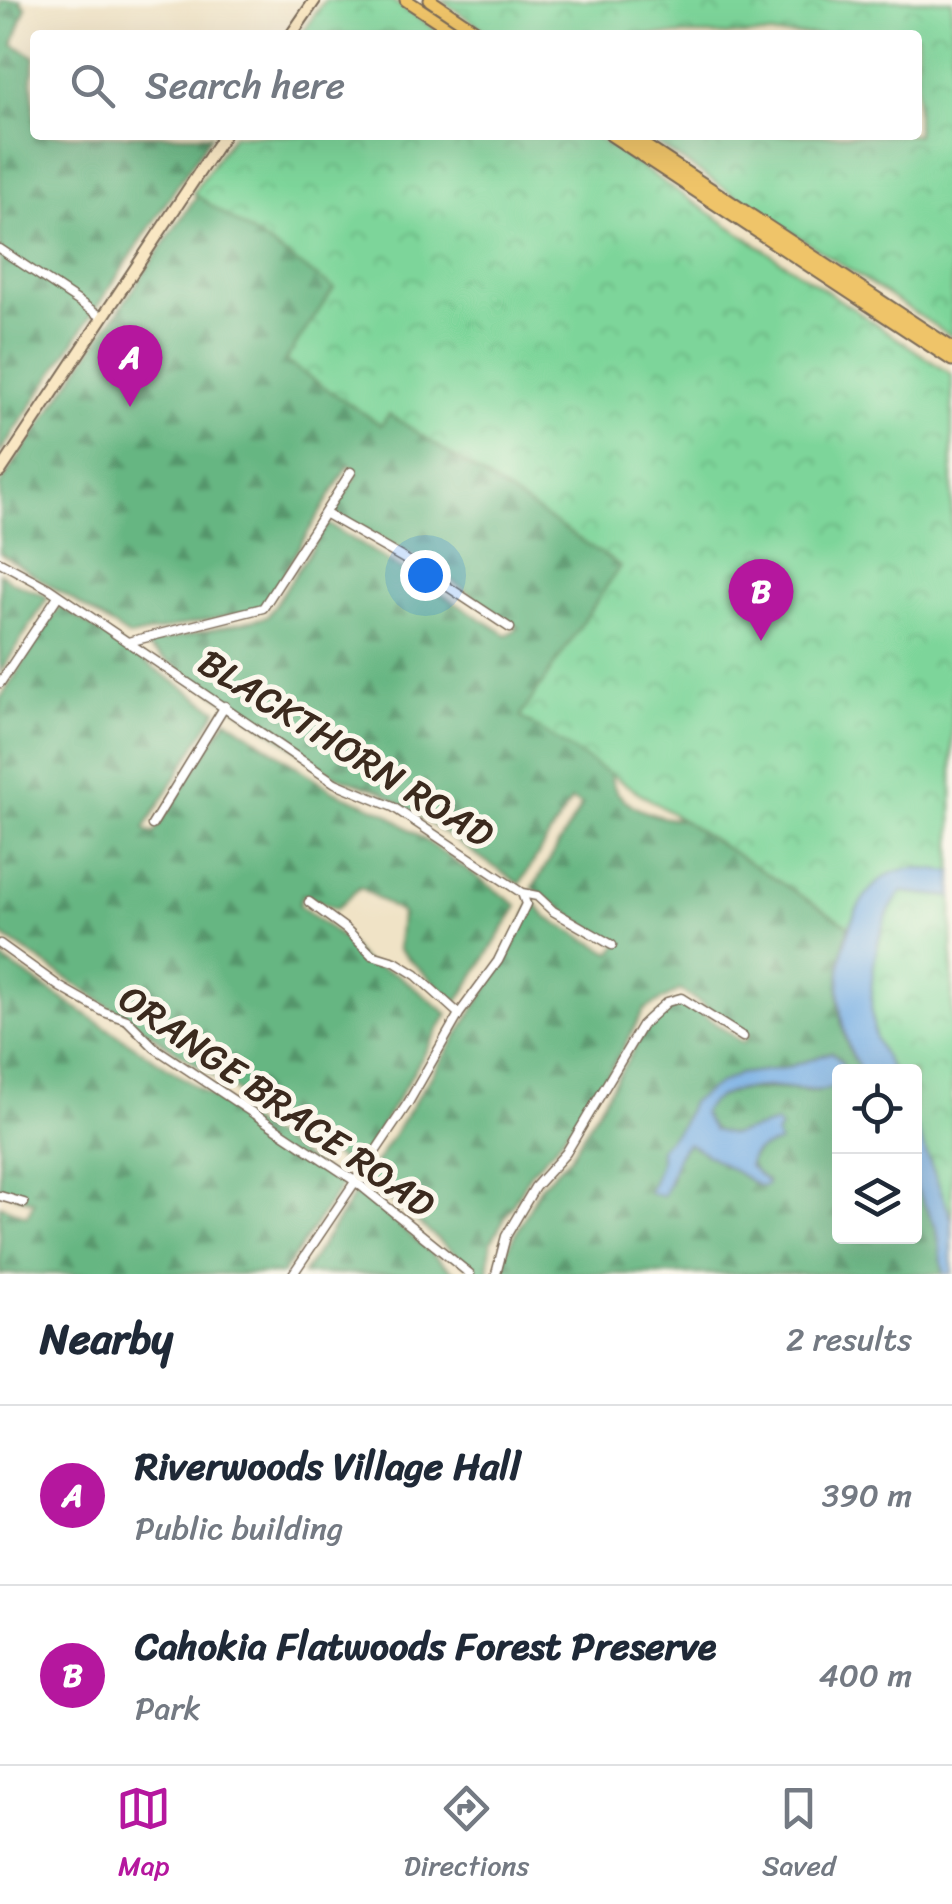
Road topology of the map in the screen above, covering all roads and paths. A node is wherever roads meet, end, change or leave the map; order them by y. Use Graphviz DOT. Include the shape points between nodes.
graph roads {
  1 [pos="315,0"];
  2 [pos="406,0"];
  3 [pos="430,0"];
  4 [pos="294,30"];
  5 [pos="451,30"];
  6 [pos="475,30"];
  7 [pos="221,140"];
  8 [pos="619,140"];
  9 [pos="637,140"];
  10 [pos="0,249"];
  11 [pos="102,317"];
  12 [pos="952,348"];
  13 [pos="952,360"];
  14 [pos="5,455"];
  15 [pos="0,472"];
  16 [pos="350,472"];
  17 [pos="326,514"];
  18 [pos="0,562"];
  19 [pos="58,596"];
  20 [pos="510,628"];
  21 [pos="128,642"];
  22 [pos="0,684"];
  23 [pos="225,706"];
  24 [pos="152,825"];
  25 [pos="522,893"];
  26 [pos="309,902"];
  27 [pos="0,944"];
  28 [pos="612,945"];
  29 [pos="459,1014"];
  30 [pos="743,1037"];
  31 [pos="356,1180"];
  32 [pos="0,1196"];
  33 [pos="24,1204"];
  34 [pos="293,1274"];
  35 [pos="470,1274"];
  36 [pos="496,1274"];
  1 -- 4 [label="street"];
  2 -- 5 [label="main road"];
  3 -- 6 [label="main road"];
  7 -- 11 [label="street"];
  8 -- 13 [label="main road"];
  9 -- 12 [label="main road"];
  10 -- 11 [label="street"];
  11 -- 14 [label="street"];
  14 -- 15 [label="street"];
  16 -- 17 [label="street"];
  17 -- 20 [label="street"];
  17 -- 21 [label="street" via="263,608"];
  18 -- 19 [label="street, BLACKTHORN ROAD"];
  19 -- 21 [label="street, BLACKTHORN ROAD"];
  19 -- 22 [label="street"];
  21 -- 23 [label="street, BLACKTHORN ROAD"];
  23 -- 24 [label="street"];
  23 -- 25 [label="street, BLACKTHORN ROAD" via="335,783 393,806"];
  25 -- 28 [label="street, BLACKTHORN ROAD"];
  25 -- 29 [label="street" via="526,904 502,954"];
  26 -- 29 [label="street" via="372,955 416,974"];
  27 -- 31 [label="street, ORANGE BRACE ROAD" via="60,987 126,1020 155,1048"];
  29 -- 31 [label="street"];
  30 -- 36 [label="street" via="682,998 642,1025 566,1153 534,1187 506,1236"];
  31 -- 34 [label="street"];
  31 -- 35 [label="street, ORANGE BRACE ROAD"];
  32 -- 33 [label="street"];
}
